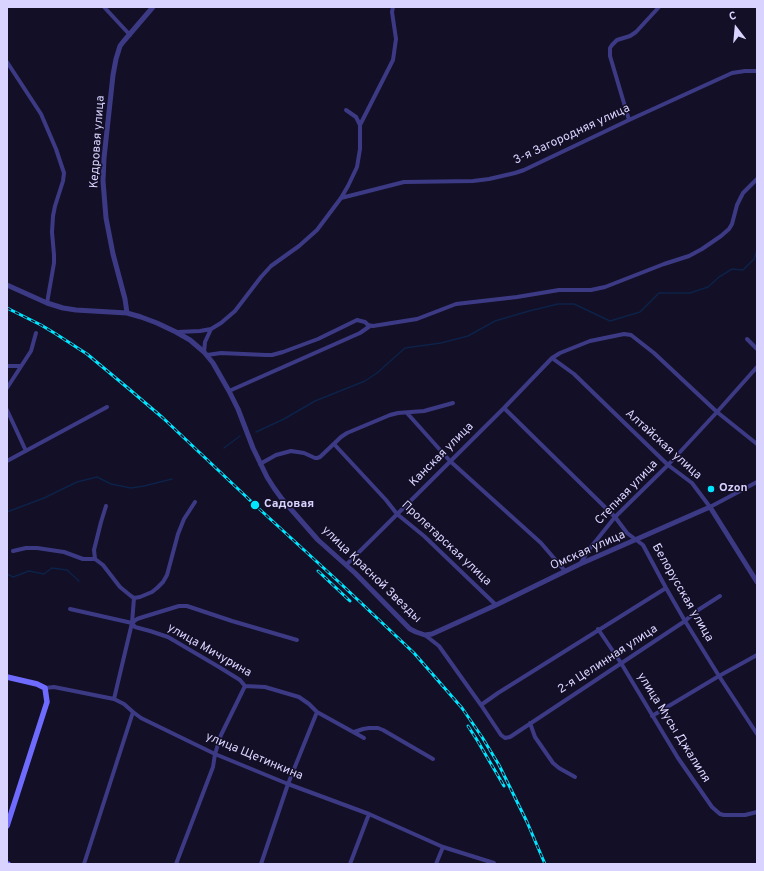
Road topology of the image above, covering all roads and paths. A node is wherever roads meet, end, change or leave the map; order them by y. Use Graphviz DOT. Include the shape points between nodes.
graph roads {
  1 [pos="104,7"];
  2 [pos="153,7"];
  3 [pos="393,7"];
  4 [pos="659,7"];
  5 [pos="130,35"];
  6 [pos="7,62"];
  7 [pos="757,71"];
  8 [pos="346,110"];
  9 [pos="629,120"];
  10 [pos="360,125"];
  11 [pos="757,179"];
  12 [pos="341,198"];
  13 [pos="7,285"];
  14 [pos="46,303"];
  15 [pos="127,313"];
  16 [pos="370,326"];
  17 [pos="211,329"];
  18 [pos="176,332"];
  19 [pos="36,333"];
  20 [pos="748,339"];
  21 [pos="757,349"];
  22 [pos="206,354"];
  23 [pos="552,358"];
  24 [pos="7,366"];
  25 [pos="21,366"];
  26 [pos="757,367"];
  27 [pos="7,388"];
  28 [pos="229,390"];
  29 [pos="453,403"];
  30 [pos="107,407"];
  31 [pos="504,408"];
  32 [pos="7,410"];
  33 [pos="717,412"];
  34 [pos="407,413"];
  35 [pos="334,444"];
  36 [pos="757,444"];
  37 [pos="26,451"];
  38 [pos="450,461"];
  39 [pos="7,462"];
  40 [pos="260,464"];
  41 [pos="668,465"];
  42 [pos="757,482"];
  43 [pos="195,502"];
  44 [pos="106,506"];
  45 [pos="710,507"];
  46 [pos="397,514"];
  47 [pos="615,517"];
  48 [pos="636,540"];
  49 [pos="13,551"];
  50 [pos="95,559"];
  51 [pos="580,564"];
  52 [pos="346,565"];
  53 [pos="565,571"];
  54 [pos="757,582"];
  55 [pos="666,588"];
  56 [pos="720,596"];
  57 [pos="134,598"];
  58 [pos="496,605"];
  59 [pos="70,609"];
  60 [pos="686,621"];
  61 [pos="132,623"];
  62 [pos="598,629"];
  63 [pos="426,635"];
  64 [pos="297,640"];
  65 [pos="757,654"];
  66 [pos="621,663"];
  67 [pos="719,676"];
  68 [pos="7,677"];
  69 [pos="245,686"];
  70 [pos="45,688"];
  71 [pos="114,699"];
  72 [pos="481,705"];
  73 [pos="133,712"];
  74 [pos="317,712"];
  75 [pos="652,716"];
  76 [pos="530,723"];
  77 [pos="354,732"];
  78 [pos="757,734"];
  79 [pos="364,738"];
  80 [pos="505,738"];
  81 [pos="215,754"];
  82 [pos="433,759"];
  83 [pos="574,777"];
  84 [pos="288,784"];
  85 [pos="757,812"];
  86 [pos="369,814"];
  87 [pos="7,826"];
  88 [pos="443,847"];
  89 [pos="494,863"];
  90 [pos="84,864"];
  91 [pos="176,864"];
  92 [pos="261,864"];
  93 [pos="350,864"];
  94 [pos="436,864"];
  1 -- 5 [label="street"];
  2 -- 5 [label="street, Кедровая улица"];
  3 -- 10 [label="street" via="396,39 393,60"];
  4 -- 9 [label="street" via="636,32 618,40 610,48 610,56"];
  5 -- 15 [label="street, Кедровая улица" via="120,46 113,74 103,180 106,218"];
  6 -- 14 [label="street" via="41,114 64,173 53,216 54,263"];
  7 -- 9 [label="street, 3-я Загородняя улица" via="732,73"];
  8 -- 10 [label="street" via="356,116"];
  9 -- 12 [label="street, 3-я Загородняя улица" via="515,173 473,181 404,182"];
  10 -- 12 [label="street" via="357,167"];
  11 -- 16 [label="street" via="739,199 729,229 689,256 598,289 558,290 456,304 417,318"];
  12 -- 17 [label="street" via="317,230 300,246 271,266 234,311"];
  13 -- 14 [label="street, улица Красной Звезды"];
  14 -- 15 [label="street, улица Красной Звезды" via="76,310"];
  15 -- 18 [label="street, улица Красной Звезды"];
  16 -- 22 [label="street" via="357,320 318,339 272,355"];
  16 -- 28 [label="street" via="360,333"];
  17 -- 18 [label="street"];
  17 -- 22 [label="street" via="204,342"];
  18 -- 22 [label="street, улица Красной Звезды"];
  19 -- 25 [label="street" via="31,351"];
  20 -- 21 [label="street"];
  22 -- 28 [label="street, улица Красной Звезды"];
  23 -- 31 [label="street, Канская улица"];
  23 -- 33 [label="street, Канская улица" via="590,341 628,334 654,353"];
  23 -- 41 [label="street, Алтайская улица" via="574,374"];
  24 -- 25 [label="street"];
  25 -- 27 [label="street"];
  26 -- 33 [label="street, Степная улица"];
  28 -- 40 [label="street, улица Красной Звезды"];
  29 -- 34 [label="street"];
  30 -- 37 [label="street"];
  31 -- 38 [label="street, Канская улица"];
  31 -- 47 [label="street, Белорусская улица"];
  32 -- 37 [label="street"];
  33 -- 36 [label="street"];
  33 -- 41 [label="street, Степная улица"];
  34 -- 35 [label="street" via="394,414 347,433"];
  34 -- 38 [label="street"];
  35 -- 40 [label="street" via="317,458 292,451 276,455"];
  35 -- 46 [label="street, Пролетарская улица"];
  37 -- 39 [label="street"];
  38 -- 46 [label="street, Канская улица"];
  38 -- 53 [label="street" via="541,543"];
  40 -- 52 [label="street, улица Красной Звезды" via="282,498 318,540"];
  41 -- 45 [label="street, Алтайская улица" via="692,483"];
  41 -- 47 [label="street, Степная улица"];
  42 -- 45 [label="street, Омская улица"];
  43 -- 57 [label="street" via="186,514 163,582 152,592"];
  44 -- 50 [label="street" via="94,550"];
  45 -- 48 [label="street, Омская улица"];
  45 -- 54 [label="street, Алтайская улица"];
  46 -- 52 [label="street, Канская улица"];
  46 -- 58 [label="street, Пролетарская улица" via="424,536"];
  47 -- 48 [label="street, Белорусская улица"];
  47 -- 51 [label="street, Степная улица"];
  48 -- 51 [label="street, Омская улица"];
  48 -- 55 [label="street, Белорусская улица" via="643,545"];
  49 -- 50 [label="street" via="26,548 44,549 64,552 83,559"];
  50 -- 57 [label="street" via="120,587"];
  51 -- 53 [label="street, Омская улица"];
  52 -- 63 [label="street, улица Красной Звезды" via="410,629"];
  53 -- 58 [label="street, Омская улица"];
  55 -- 60 [label="street, Белорусская улица"];
  55 -- 62 [label="street"];
  56 -- 60 [label="street, 2-я Целинная улица"];
  57 -- 61 [label="street"];
  58 -- 63 [label="street, Омская улица"];
  59 -- 61 [label="street, улица Мичурина"];
  60 -- 66 [label="street, 2-я Целинная улица"];
  60 -- 67 [label="street, Белорусская улица"];
  61 -- 64 [label="street" via="137,619 179,606 187,606"];
  61 -- 69 [label="street, улица Мичурина" via="135,627 168,637 240,680"];
  61 -- 71 [label="street"];
  62 -- 66 [label="street, улица Мусы Джалиля"];
  62 -- 72 [label="street"];
  63 -- 72 [label="street, улица Красной Звезды" via="439,646"];
  65 -- 67 [label="street"];
  66 -- 75 [label="street, улица Мусы Джалиля"];
  66 -- 76 [label="street, 2-я Целинная улица"];
  67 -- 75 [label="street"];
  67 -- 78 [label="street, Белорусская улица"];
  68 -- 70 [label="main road, улица Щетинкина"];
  69 -- 74 [label="street, улица Мичурина" via="265,687 298,697"];
  69 -- 81 [label="street" via="221,735"];
  70 -- 71 [label="street, улица Щетинкина" via="54,687"];
  70 -- 87 [label="main road" via="47,702"];
  71 -- 73 [label="street, улица Щетинкина"];
  72 -- 80 [label="street, улица Красной Звезды"];
  73 -- 81 [label="street, улица Щетинкина"];
  73 -- 90 [label="street"];
  74 -- 77 [label="street, улица Мичурина"];
  74 -- 84 [label="street"];
  75 -- 85 [label="street, улица Мусы Джалиля" via="716,811 724,815"];
  76 -- 80 [label="street, 2-я Целинная улица"];
  76 -- 83 [label="street" via="535,737 553,763"];
  77 -- 79 [label="street, улица Мичурина"];
  77 -- 82 [label="street" via="378,728"];
  81 -- 84 [label="street, улица Щетинкина"];
  81 -- 91 [label="street" via="213,767"];
  84 -- 86 [label="street, улица Щетинкина"];
  84 -- 92 [label="street"];
  86 -- 88 [label="street, улица Щетинкина"];
  86 -- 93 [label="street"];
  88 -- 89 [label="street, улица Щетинкина"];
  88 -- 94 [label="street"];
}
